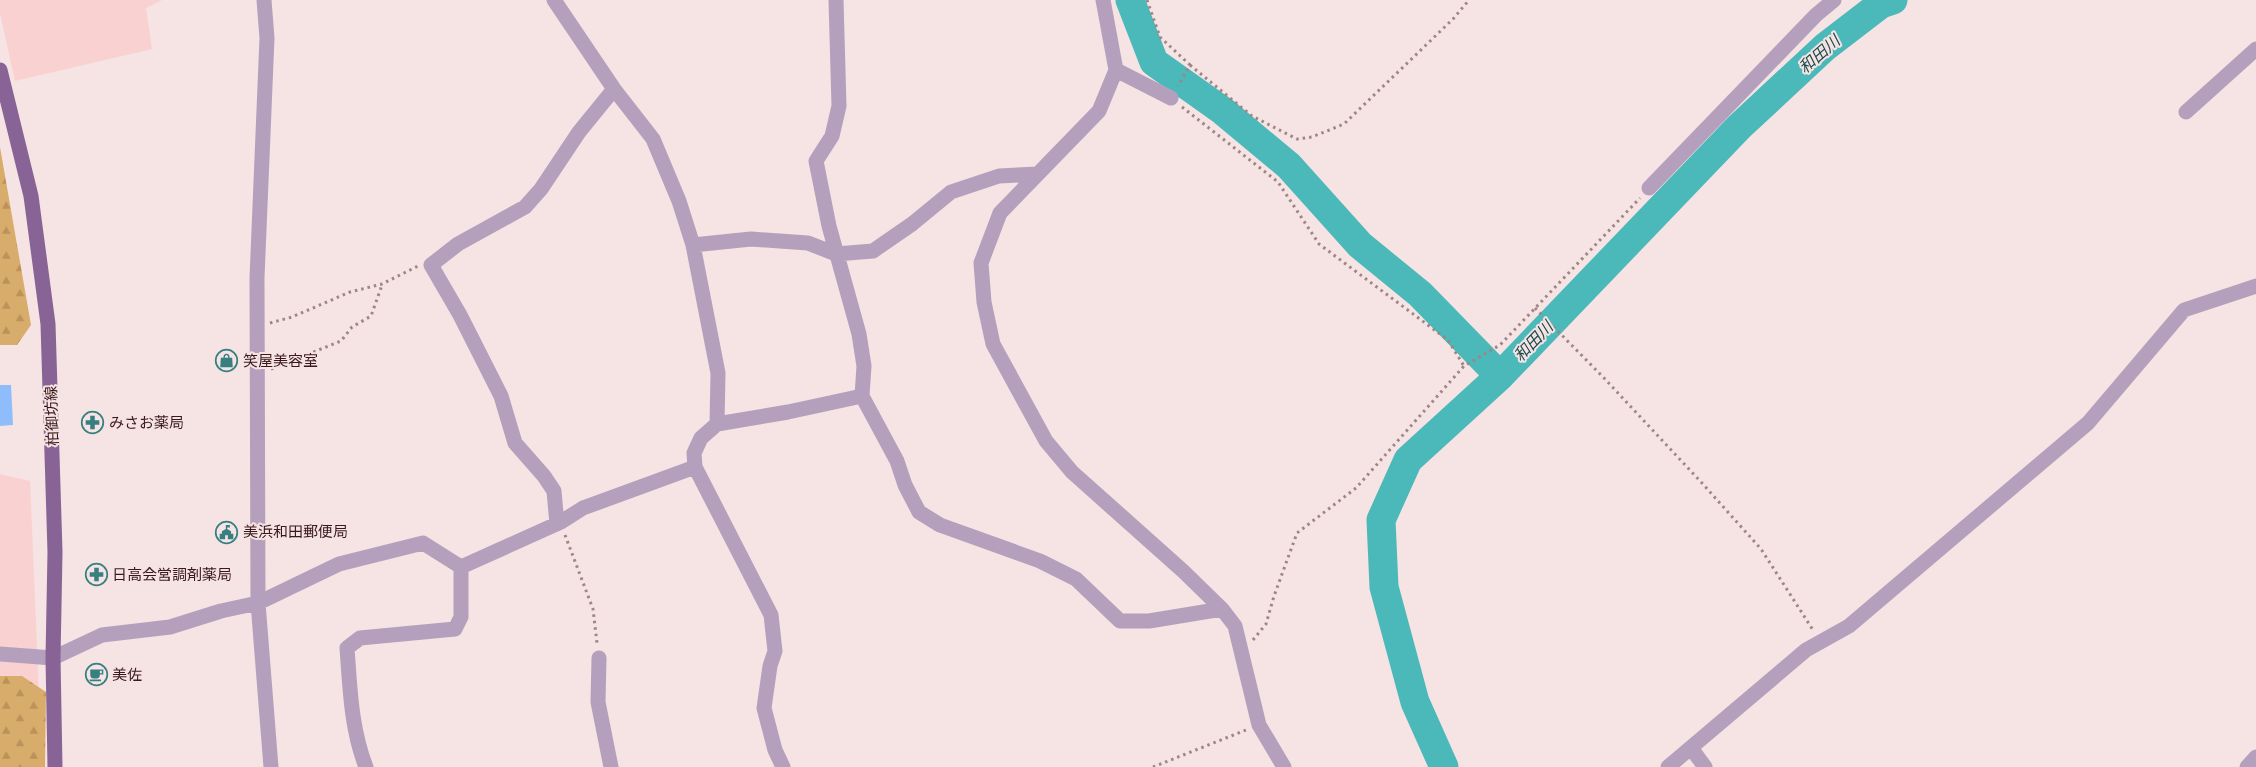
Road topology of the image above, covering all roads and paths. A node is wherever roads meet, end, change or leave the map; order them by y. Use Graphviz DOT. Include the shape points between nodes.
graph roads {
  1 [pos="264,0"];
  2 [pos="554,0"];
  3 [pos="836,0"];
  4 [pos="1103,0"];
  5 [pos="1147,0"];
  6 [pos="1469,0"];
  7 [pos="1834,0"];
  8 [pos="2256,49"];
  9 [pos="1190,65"];
  10 [pos="0,70"];
  11 [pos="1116,70"];
  12 [pos="614,89"];
  13 [pos="1171,98"];
  14 [pos="2186,112"];
  15 [pos="1038,174"];
  16 [pos="1649,188"];
  17 [pos="694,245"];
  18 [pos="836,254"];
  19 [pos="431,265"];
  20 [pos="382,284"];
  21 [pos="2256,286"];
  22 [pos="1534,308"];
  23 [pos="257,326"];
  24 [pos="1464,366"];
  25 [pos="257,370"];
  26 [pos="862,396"];
  27 [pos="716,424"];
  28 [pos="695,467"];
  29 [pos="559,523"];
  30 [pos="460,567"];
  31 [pos="258,603"];
  32 [pos="1222,609"];
  33 [pos="1820,642"];
  34 [pos="0,654"];
  35 [pos="1242,655"];
  36 [pos="54,658"];
  37 [pos="599,658"];
  38 [pos="1258,725"];
  39 [pos="1691,748"];
  40 [pos="2256,757"];
  41 [pos="55,767"];
  42 [pos="271,767"];
  43 [pos="366,767"];
  44 [pos="611,767"];
  45 [pos="782,767"];
  46 [pos="1153,767"];
  47 [pos="1284,767"];
  48 [pos="1668,767"];
  49 [pos="1705,767"];
  50 [pos="2247,767"];
  1 -- 23 [label="street" via="267,38"];
  2 -- 12 [label="street"];
  3 -- 18 [label="street" via="839,106 832,136 816,160"];
  4 -- 11 [label="street"];
  5 -- 9 [label="path" via="1160,37"];
  6 -- 9 [label="path" via="1344,124 1312,137 1297,139 1252,116"];
  7 -- 16 [label="street"];
  8 -- 14 [label="street"];
  9 -- 13 [label="path"];
  10 -- 36 [label="main road, 柏御坊線" via="31,196 48,324 55,552"];
  11 -- 13 [label="street"];
  11 -- 15 [label="street" via="1099,112"];
  12 -- 17 [label="street" via="653,139"];
  12 -- 19 [label="street" via="579,132 541,189 524,207 458,244"];
  13 -- 24 [label="path" via="1278,182 1319,244 1448,340"];
  15 -- 18 [label="street" via="999,176 951,192 873,251"];
  15 -- 32 [label="street" via="1000,213 981,263 984,302 993,344 1046,441 1072,472"];
  16 -- 22 [label="path"];
  17 -- 18 [label="street" via="751,239 808,243"];
  17 -- 27 [label="street" via="718,373"];
  18 -- 26 [label="street" via="859,334 864,366"];
  19 -- 20 [label="path" via="416,266"];
  19 -- 29 [label="street" via="502,396 516,443 554,491"];
  20 -- 23 [label="path" via="350,292 292,317"];
  20 -- 25 [label="path" via="371,316 352,327 341,341 269,370"];
  21 -- 33 [label="street" via="2184,310 2088,423 1849,626"];
  22 -- 24 [label="path" via="1500,345"];
  22 -- 33 [label="path" via="1630,406 1761,549"];
  23 -- 25 [label="street"];
  24 -- 35 [label="path" via="1356,488 1297,533 1266,624"];
  25 -- 31 [label="street"];
  26 -- 27 [label="street"];
  26 -- 32 [label="street" via="897,461 904,485 919,512 940,525 1040,561 1076,579 1120,621 1149,621"];
  27 -- 28 [label="street" via="701,438 694,453"];
  28 -- 29 [label="street" via="583,508"];
  28 -- 45 [label="street" via="771,615 775,651 764,708"];
  29 -- 30 [label="street"];
  29 -- 37 [label="path" via="592,609"];
  30 -- 31 [label="street" via="423,543 339,564"];
  30 -- 43 [label="street" via="462,617 455,629 360,638 348,648 352,715"];
  31 -- 36 [label="street" via="170,627 102,636"];
  31 -- 42 [label="street"];
  32 -- 35 [label="street" via="1235,626"];
  33 -- 39 [label="street" via="1806,650"];
  34 -- 36 [label="street"];
  35 -- 38 [label="street"];
  36 -- 41 [label="main road, 柏御坊線"];
  37 -- 44 [label="street" via="598,702"];
  38 -- 46 [label="path"];
  38 -- 47 [label="street"];
  39 -- 48 [label="street"];
  39 -- 49 [label="street"];
  40 -- 50 [label="street"];
}
